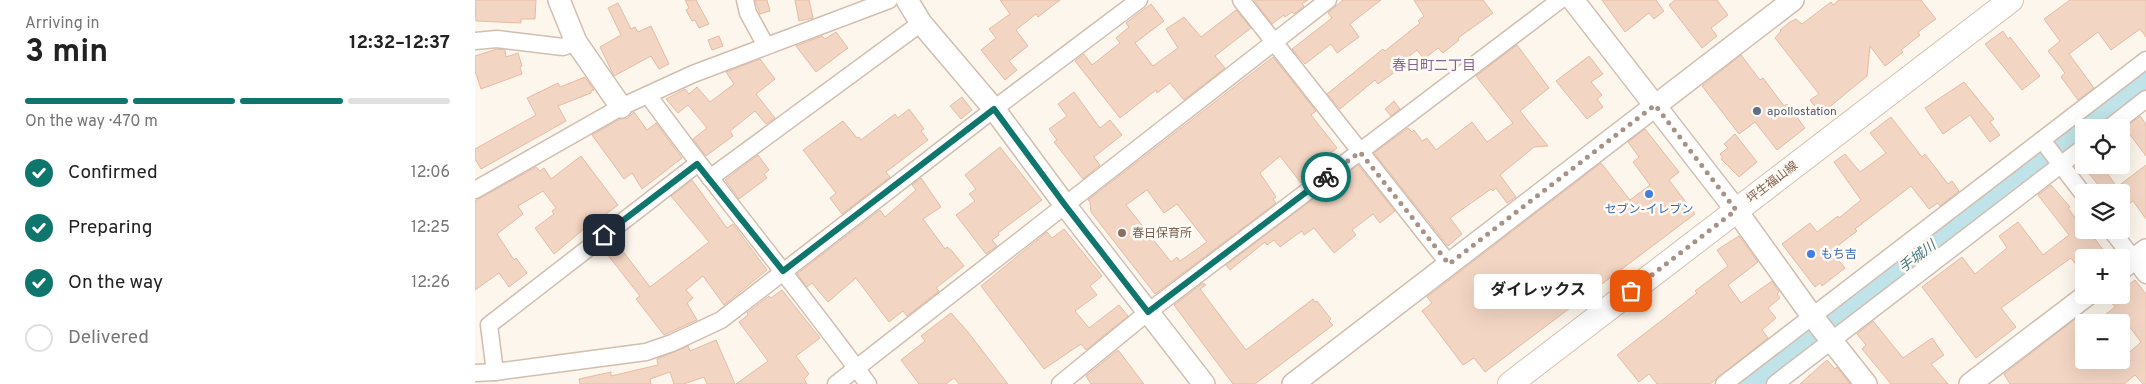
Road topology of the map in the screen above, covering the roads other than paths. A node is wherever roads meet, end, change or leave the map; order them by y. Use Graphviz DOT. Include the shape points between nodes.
graph roads {
  1 [pos="559,0"];
  2 [pos="745,0"];
  3 [pos="889,0"];
  4 [pos="907,0"];
  5 [pos="1139,0"];
  6 [pos="1241,0"];
  7 [pos="1328,0"];
  8 [pos="1560,0"];
  9 [pos="1573,0"];
  10 [pos="1793,0"];
  11 [pos="2011,0"];
  12 [pos="921,23"];
  13 [pos="475,40"];
  14 [pos="1274,41"];
  15 [pos="576,42"];
  16 [pos="765,46"];
  17 [pos="2146,60"];
  18 [pos="648,95"];
  19 [pos="2146,99"];
  20 [pos="1655,105"];
  21 [pos="621,107"];
  22 [pos="994,109"];
  23 [pos="2120,119"];
  24 [pos="2043,142"];
  25 [pos="1360,152"];
  26 [pos="2075,152"];
  27 [pos="2058,162"];
  28 [pos="697,164"];
  29 [pos="710,178"];
  30 [pos="2075,184"];
  31 [pos="475,190"];
  32 [pos="1065,205"];
  33 [pos="1736,210"];
  34 [pos="2118,239"];
  35 [pos="2137,263"];
  36 [pos="1449,264"];
  37 [pos="783,271"];
  38 [pos="2075,304"];
  39 [pos="1148,312"];
  40 [pos="1821,328"];
  41 [pos="857,368"];
  42 [pos="495,372"];
  43 [pos="475,373"];
  44 [pos="835,384"];
  45 [pos="868,384"];
  46 [pos="1060,384"];
  47 [pos="1204,384"];
  48 [pos="1293,384"];
  49 [pos="1510,384"];
  50 [pos="1724,384"];
  51 [pos="1775,384"];
  52 [pos="1866,384"];
  53 [pos="1970,384"];
  1 -- 15 [label="street"];
  2 -- 16 [label="street"];
  3 -- 16 [label="street"];
  4 -- 12 [label="street"];
  5 -- 22 [label="street"];
  6 -- 14 [label="street"];
  7 -- 14 [label="street"];
  8 -- 25 [label="street"];
  9 -- 20 [label="street"];
  10 -- 20 [label="street"];
  11 -- 33 [label="main road, 坪生福山線"];
  12 -- 22 [label="street"];
  12 -- 29 [label="street"];
  13 -- 15 [label="street" via="563,46"];
  14 -- 25 [label="street"];
  14 -- 32 [label="street"];
  15 -- 21 [label="street"];
  16 -- 18 [label="street"];
  17 -- 24 [label="street"];
  18 -- 21 [label="street"];
  18 -- 28 [label="street"];
  19 -- 23 [label="street"];
  20 -- 33 [label="street"];
  20 -- 36 [label="street"];
  21 -- 31 [label="street"];
  22 -- 32 [label="street"];
  22 -- 37 [label="street"];
  24 -- 27 [label="street"];
  24 -- 40 [label="street"];
  25 -- 36 [label="street"];
  25 -- 39 [label="street"];
  26 -- 27 [label="street"];
  27 -- 30 [label="street"];
  27 -- 40 [label="street"];
  28 -- 29 [label="street"];
  28 -- 42 [label="street" via="489,325"];
  29 -- 37 [label="street"];
  32 -- 39 [label="street"];
  32 -- 41 [label="street"];
  33 -- 40 [label="street"];
  33 -- 49 [label="main road, 坪生福山線"];
  34 -- 35 [label="street"];
  36 -- 48 [label="street"];
  37 -- 41 [label="street"];
  37 -- 42 [label="street" via="721,320 672,343 646,352"];
  38 -- 53 [label="street"];
  39 -- 46 [label="street"];
  39 -- 47 [label="street"];
  40 -- 50 [label="street"];
  40 -- 51 [label="street"];
  40 -- 52 [label="street"];
  41 -- 44 [label="street"];
  41 -- 45 [label="street"];
  42 -- 43 [label="street"];
}
